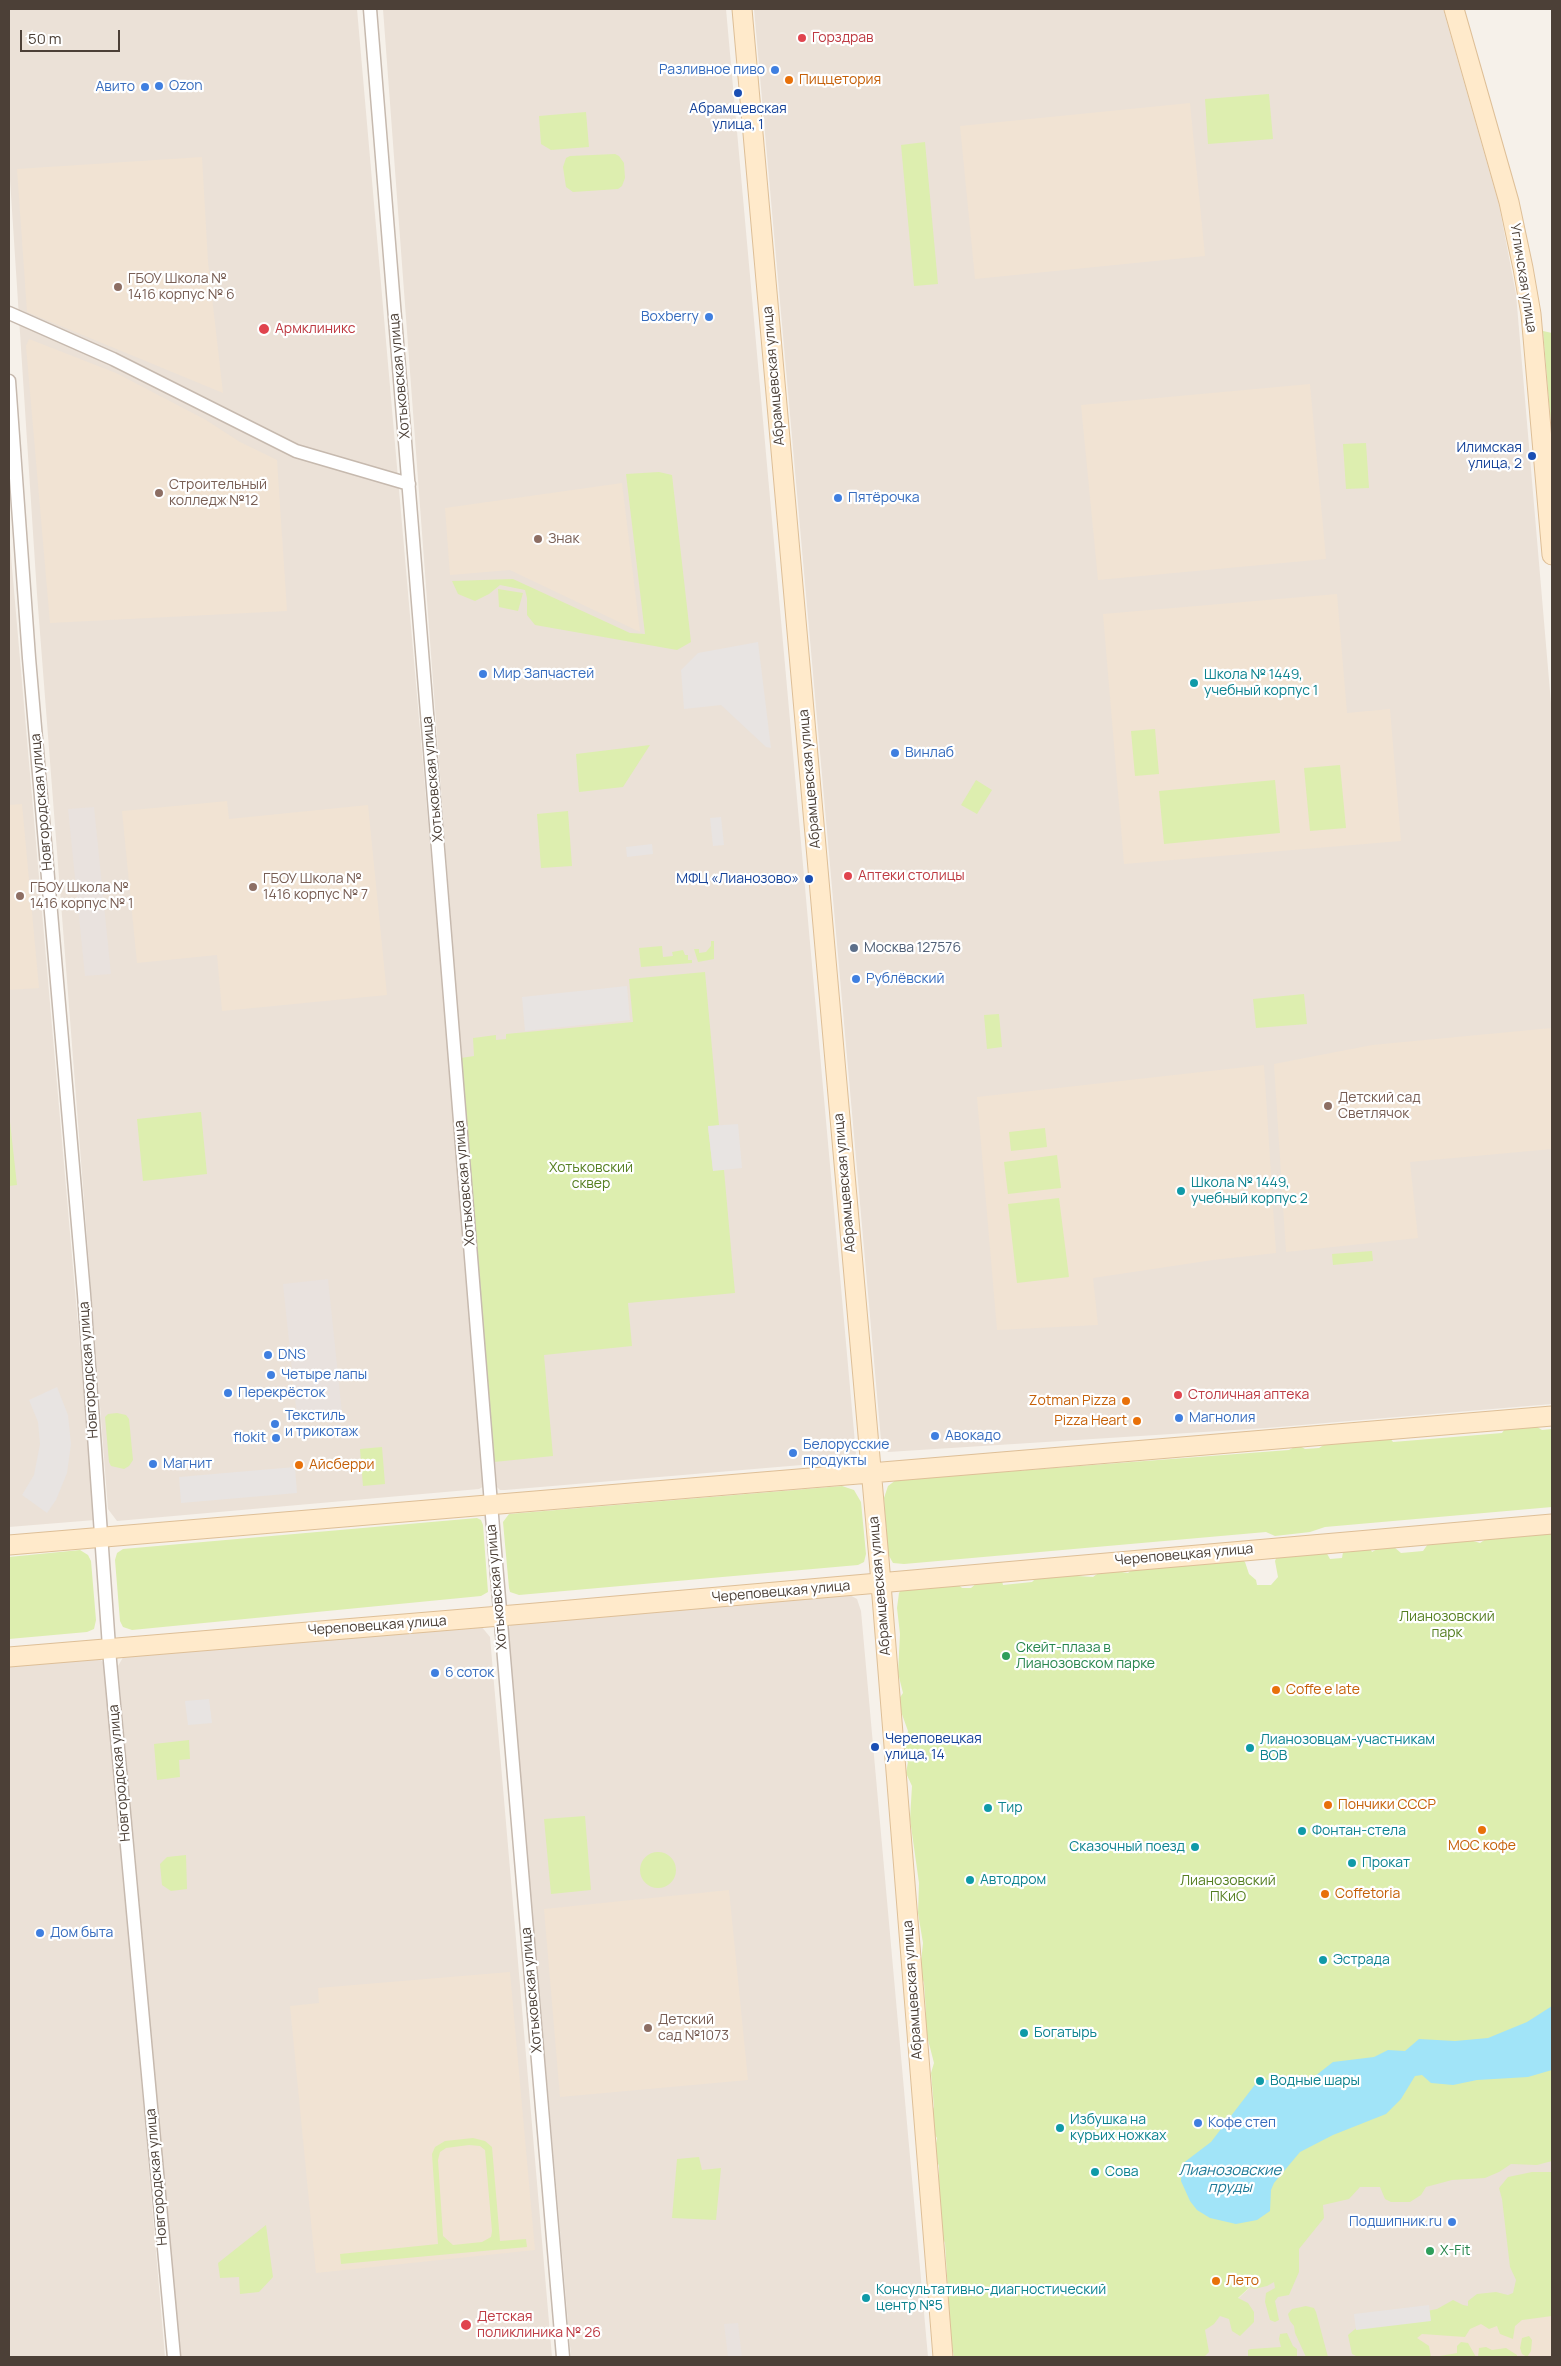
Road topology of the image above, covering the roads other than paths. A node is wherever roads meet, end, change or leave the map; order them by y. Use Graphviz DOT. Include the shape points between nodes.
graph roads {
  1 [pos="370,9"];
  2 [pos="742,9"];
  3 [pos="1454,9"];
  4 [pos="9,313"];
  5 [pos="9,381"];
  6 [pos="408,484"];
  7 [pos="1552,555"];
  8 [pos="1552,1416"];
  9 [pos="871,1473"];
  10 [pos="490,1504"];
  11 [pos="1552,1524"];
  12 [pos="101,1537"];
  13 [pos="9,1545"];
  14 [pos="880,1583"];
  15 [pos="500,1616"];
  16 [pos="110,1647"];
  17 [pos="9,1657"];
  18 [pos="174,2357"];
  19 [pos="563,2357"];
  20 [pos="943,2357"];
  1 -- 6 [label="street, Хотьковская улица"];
  2 -- 9 [label="main road, Абрамцевская улица"];
  3 -- 7 [label="main road, Угличская улица" via="1509,202 1524,268 1531,314"];
  4 -- 6 [label="street" via="113,359 296,451"];
  5 -- 12 [label="street, Новгородская улица"];
  6 -- 10 [label="street, Хотьковская улица"];
  8 -- 9 [label="main road"];
  9 -- 10 [label="main road"];
  9 -- 14 [label="main road, Абрамцевская улица"];
  10 -- 12 [label="main road"];
  10 -- 15 [label="street, Хотьковская улица"];
  11 -- 14 [label="main road, Череповецкая улица"];
  12 -- 13 [label="main road"];
  12 -- 16 [label="street, Новгородская улица"];
  14 -- 15 [label="main road, Череповецкая улица"];
  14 -- 20 [label="main road, Абрамцевская улица"];
  15 -- 16 [label="main road, Череповецкая улица"];
  15 -- 19 [label="street, Хотьковская улица"];
  16 -- 17 [label="main road, Череповецкая улица"];
  16 -- 18 [label="street, Новгородская улица"];
}
